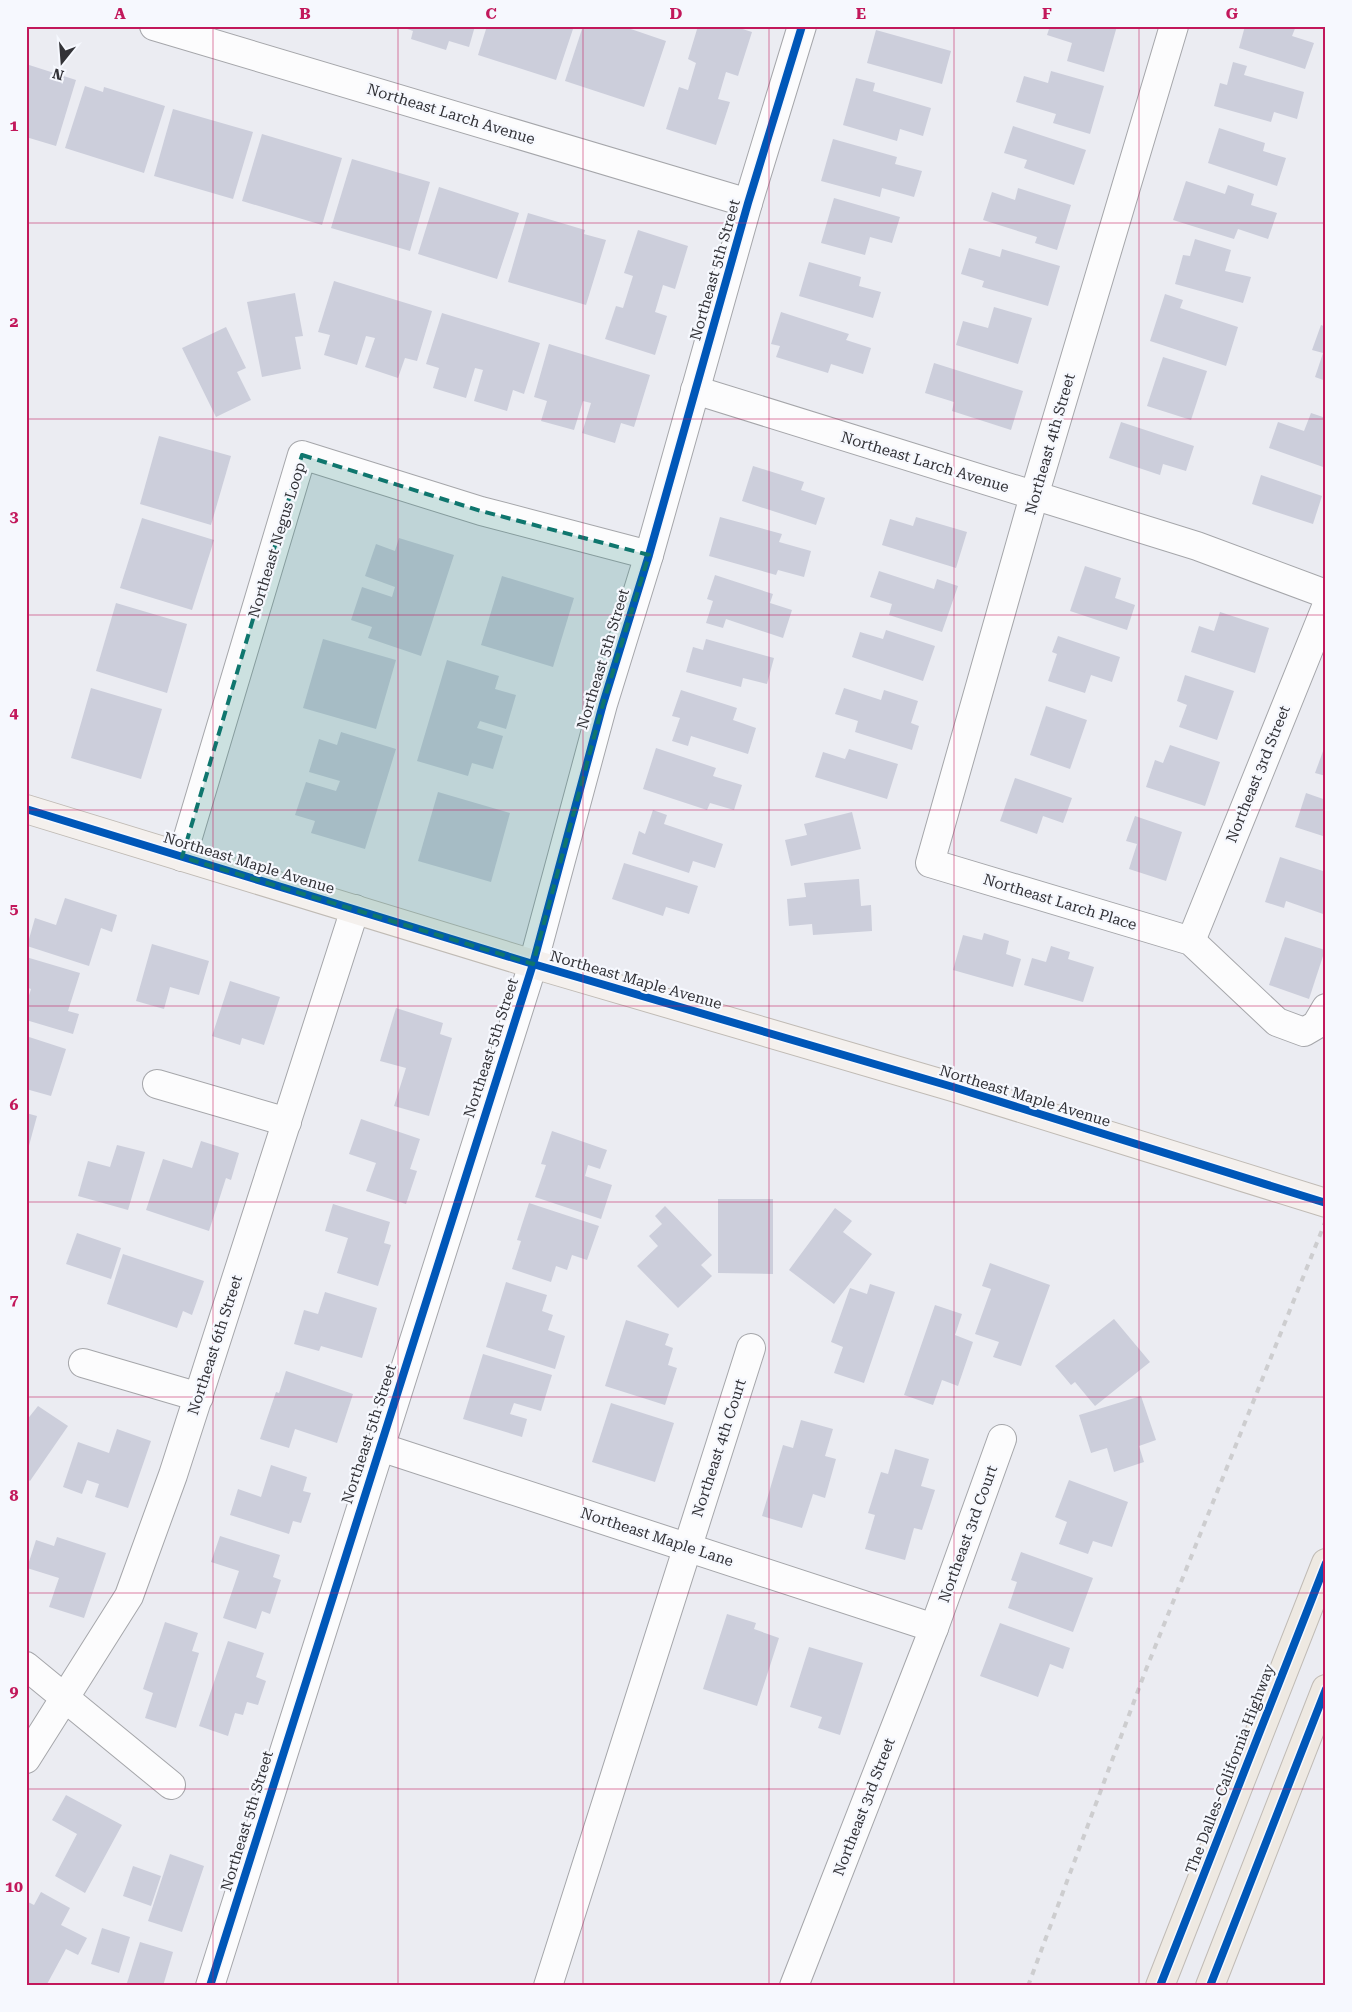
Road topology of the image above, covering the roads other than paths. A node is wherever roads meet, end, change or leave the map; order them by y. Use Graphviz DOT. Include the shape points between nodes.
graph roads {
  1 [pos="154,26"];
  2 [pos="802,26"];
  3 [pos="1174,26"];
  4 [pos="748,203"];
  5 [pos="695,390"];
  6 [pos="1034,496"];
  7 [pos="650,555"];
  8 [pos="1326,594"];
  9 [pos="1326,607"];
  10 [pos="26,809"];
  11 [pos="182,857"];
  12 [pos="930,863"];
  13 [pos="355,909"];
  14 [pos="1191,941"];
  15 [pos="533,964"];
  16 [pos="1326,1008"];
  17 [pos="157,1084"];
  18 [pos="287,1122"];
  19 [pos="1326,1203"];
  20 [pos="751,1348"];
  21 [pos="83,1363"];
  22 [pos="198,1396"];
  23 [pos="1002,1439"];
  24 [pos="380,1447"];
  25 [pos="686,1547"];
  26 [pos="1326,1563"];
  27 [pos="934,1628"];
  28 [pos="26,1666"];
  29 [pos="1326,1689"];
  30 [pos="65,1697"];
  31 [pos="26,1759"];
  32 [pos="170,1785"];
  33 [pos="210,1986"];
  34 [pos="548,1986"];
  35 [pos="794,1986"];
  36 [pos="1160,1986"];
  37 [pos="1210,1986"];
  1 -- 4 [label="street, Northeast Larch Avenue"];
  2 -- 4 [label="street, Northeast 5th Street"];
  3 -- 6 [label="street, Northeast 4th Street"];
  4 -- 5 [label="street, Northeast 5th Street"];
  5 -- 6 [label="street, Northeast Larch Avenue"];
  5 -- 7 [label="street, Northeast 5th Street"];
  6 -- 8 [label="street, Northeast Larch Avenue" via="1196,546"];
  6 -- 12 [label="street, Northeast 4th Street"];
  7 -- 11 [label="street, Northeast Negus Loop" via="481,511 302,455"];
  7 -- 15 [label="street, Northeast 5th Street" via="603,704"];
  9 -- 14 [label="street, Northeast 3rd Street"];
  10 -- 11 [label="main road, Northeast Maple Avenue"];
  11 -- 13 [label="main road, Northeast Maple Avenue"];
  12 -- 14 [label="street, Northeast Larch Place"];
  13 -- 15 [label="main road, Northeast Maple Avenue"];
  13 -- 18 [label="street, Northeast 6th Street"];
  14 -- 16 [label="street" via="1277,1022 1304,1032 1316,1025"];
  15 -- 19 [label="main road, Northeast Maple Avenue" via="953,1087"];
  15 -- 24 [label="street, Northeast 5th Street"];
  17 -- 18 [label="street"];
  18 -- 22 [label="street, Northeast 6th Street"];
  20 -- 25 [label="street, Northeast 4th Court"];
  21 -- 22 [label="street"];
  22 -- 30 [label="street, Northeast 6th Street" via="129,1596"];
  23 -- 27 [label="street, Northeast 3rd Court"];
  24 -- 25 [label="street, Northeast Maple Lane"];
  24 -- 33 [label="street, Northeast 5th Street"];
  25 -- 27 [label="street, Northeast Maple Lane"];
  25 -- 34 [label="street, Northeast 4th Court"];
  26 -- 36 [label="highway, The Dalles-California Highway"];
  27 -- 35 [label="street, Northeast 3rd Street"];
  28 -- 30 [label="street"];
  29 -- 37 [label="highway"];
  30 -- 31 [label="street, Northeast 6th Street"];
  30 -- 32 [label="street"];
}
